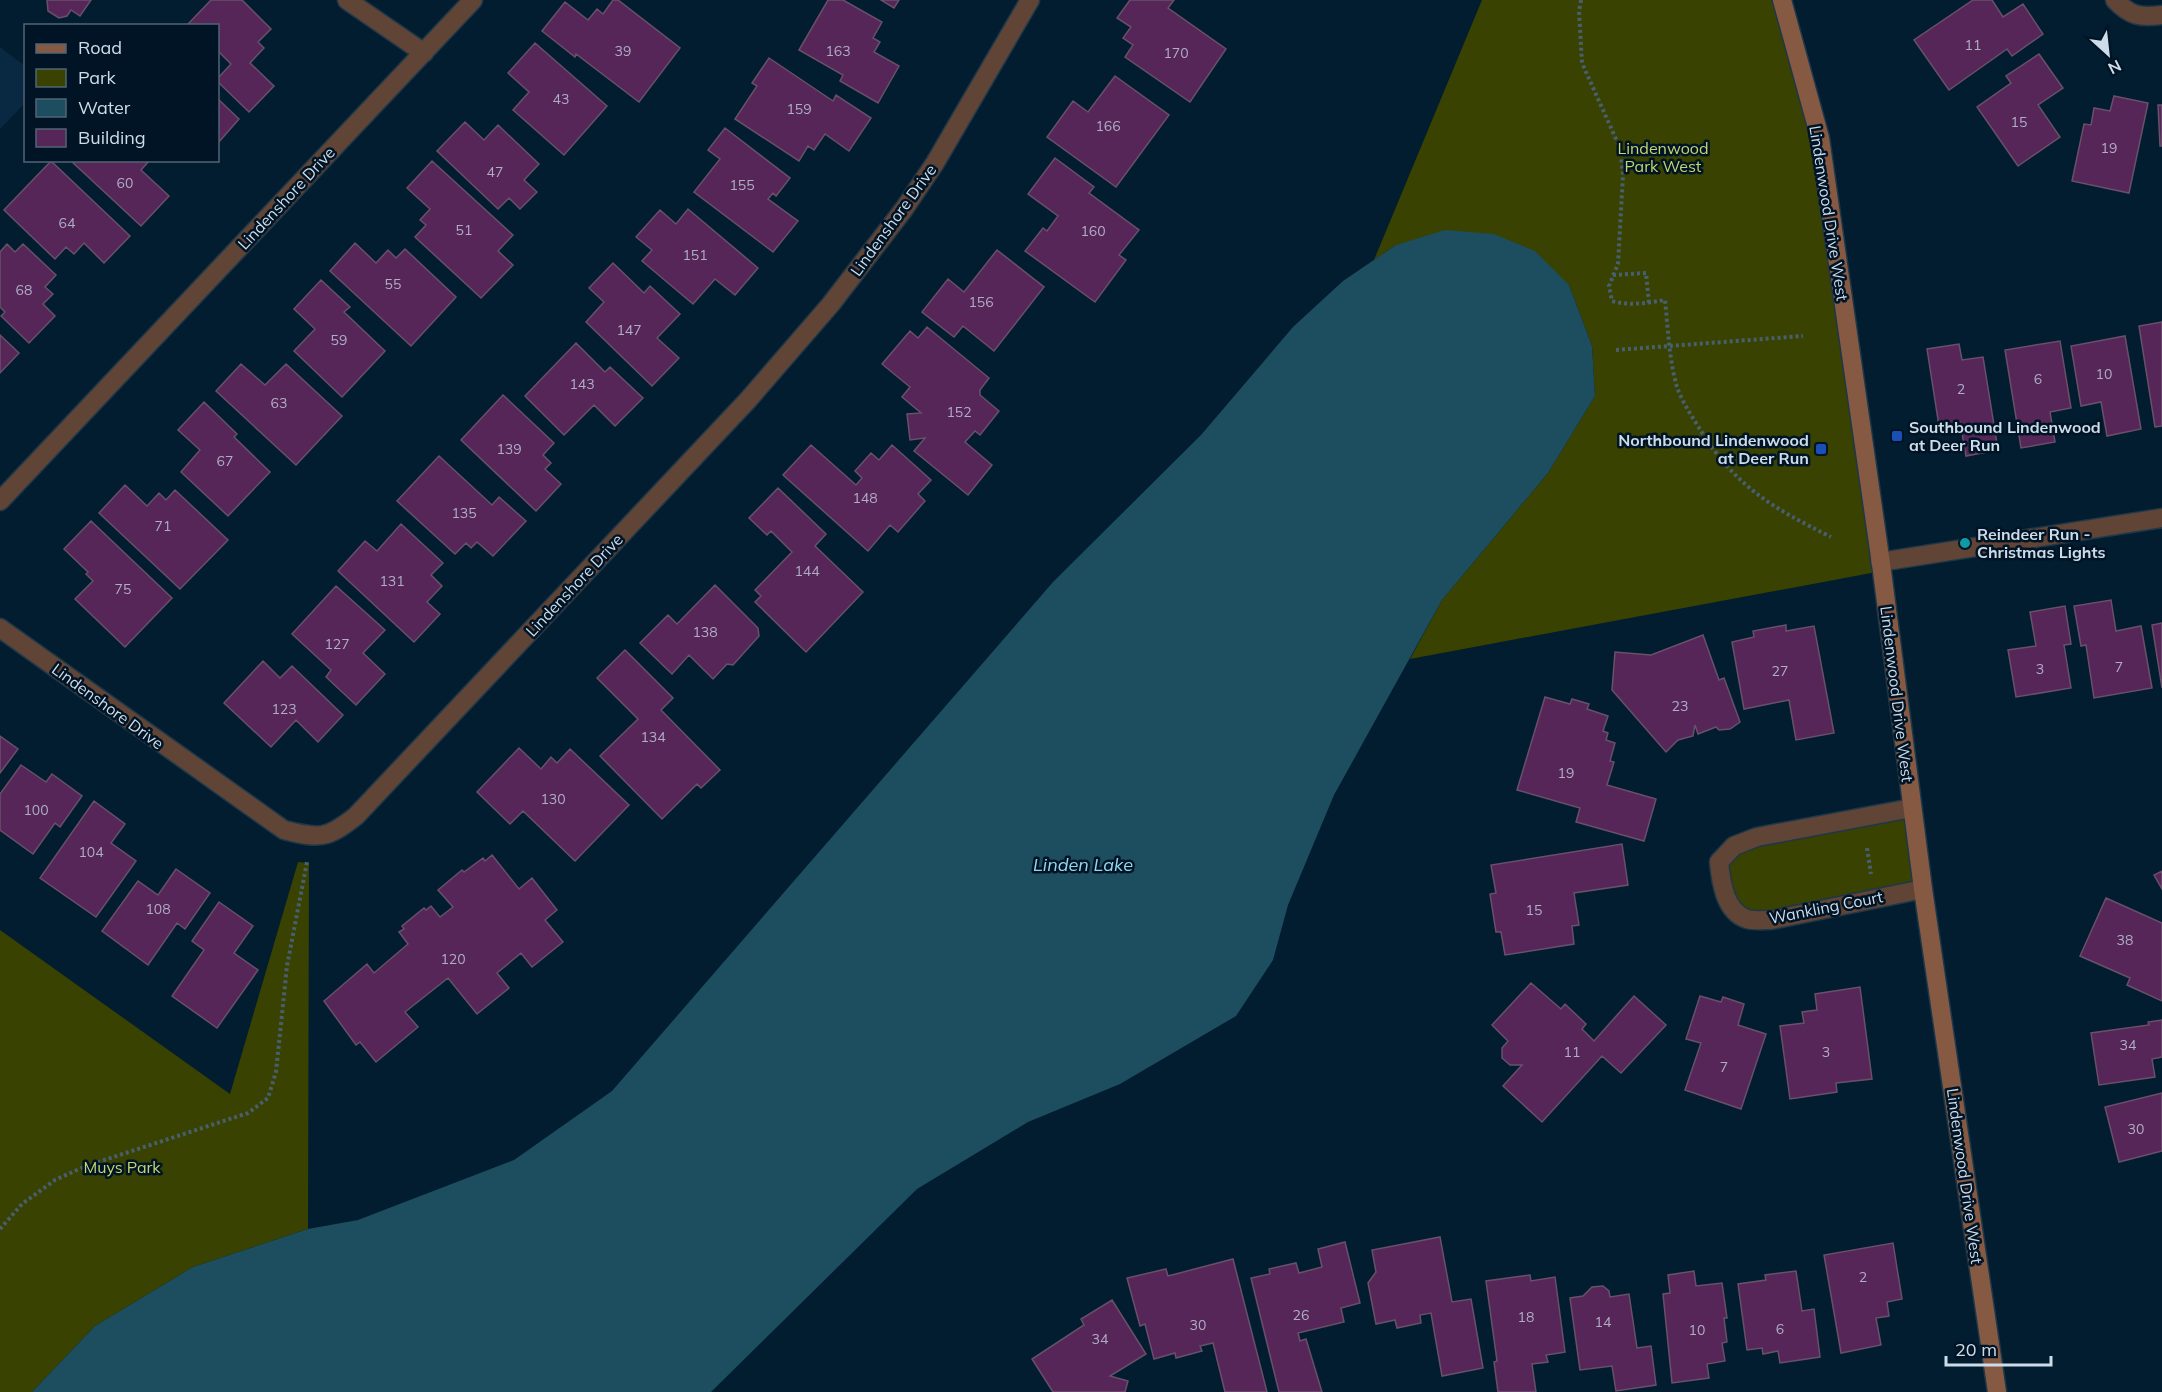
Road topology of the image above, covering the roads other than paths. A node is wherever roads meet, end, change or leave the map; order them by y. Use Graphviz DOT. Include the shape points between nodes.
graph roads {
  1 [pos="348,0"];
  2 [pos="473,0"];
  3 [pos="1030,0"];
  4 [pos="1782,0"];
  5 [pos="2115,0"];
  6 [pos="2162,15"];
  7 [pos="423,53"];
  8 [pos="0,501"];
  9 [pos="2162,518"];
  10 [pos="1880,562"];
  11 [pos="0,628"];
  12 [pos="1912,807"];
  13 [pos="1923,889"];
  14 [pos="1997,1392"];
  1 -- 7 [label="street"];
  2 -- 7 [label="street, Lindenshore Drive"];
  3 -- 11 [label="street, Lindenshore Drive" via="904,209 824,313 748,400 356,816 336,832 312,837 284,831"];
  4 -- 10 [label="street, Lindenwood Drive West" via="1820,138"];
  5 -- 6 [label="street" via="2125,11 2143,18"];
  7 -- 8 [label="street, Lindenshore Drive"];
  9 -- 10 [label="street"];
  10 -- 12 [label="street, Lindenwood Drive West"];
  12 -- 13 [label="street, Lindenwood Drive West"];
  12 -- 13 [label="street, Wankling Court" via="1756,837 1734,846 1719,862 1721,883 1729,904 1747,919 1771,920"];
  13 -- 14 [label="street, Lindenwood Drive West"];
}
